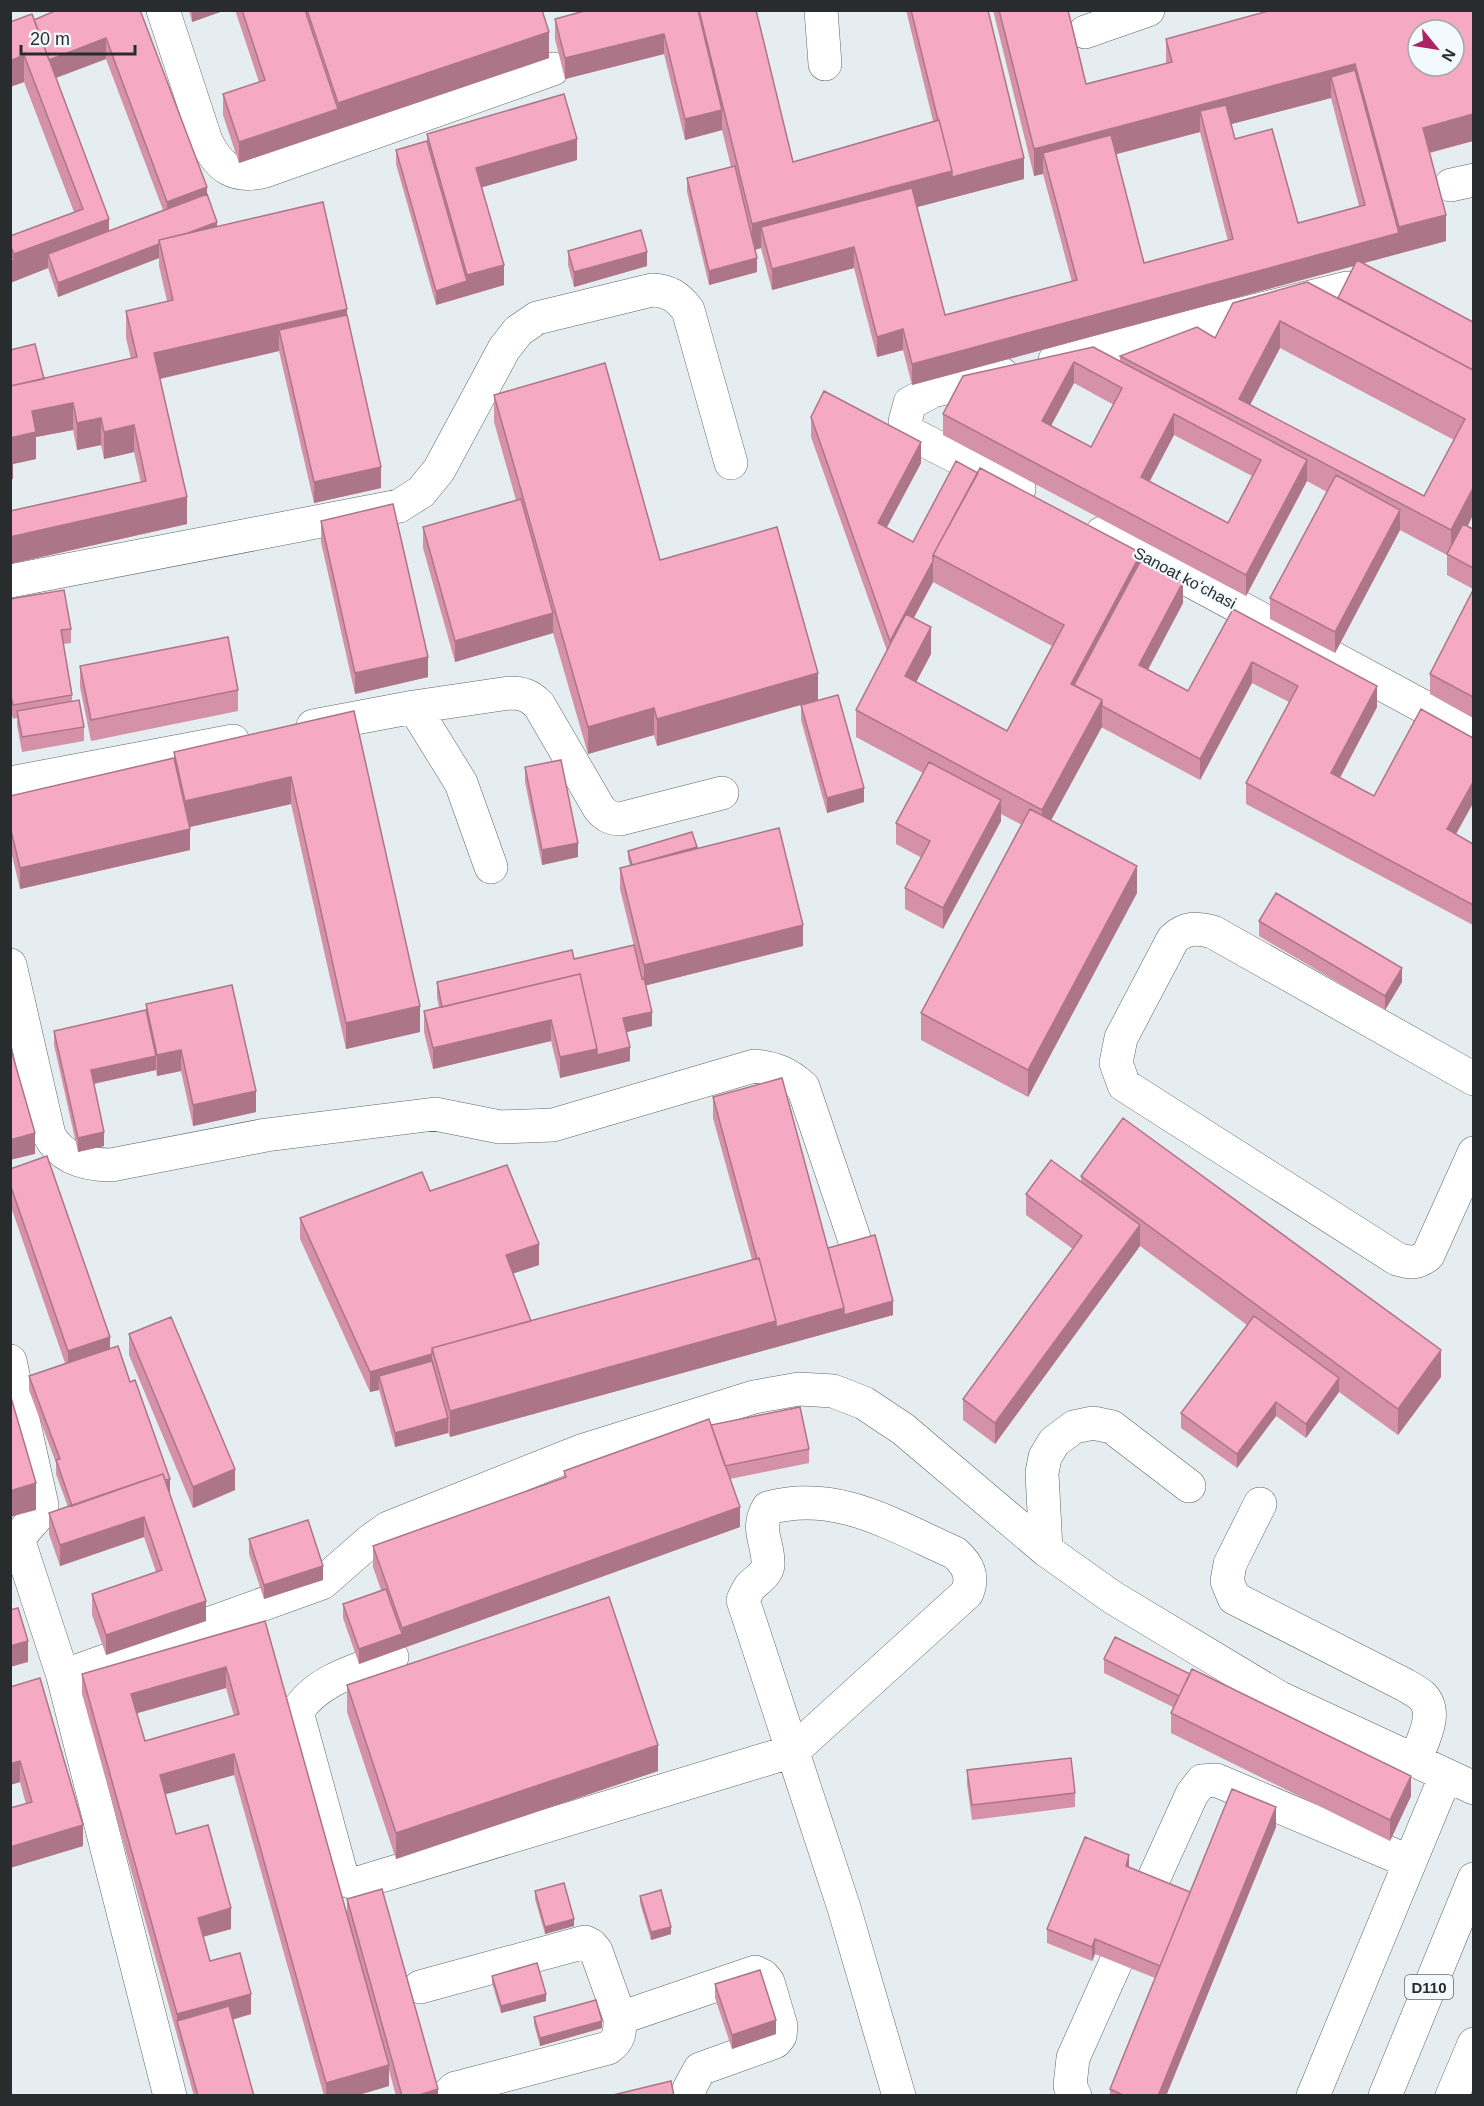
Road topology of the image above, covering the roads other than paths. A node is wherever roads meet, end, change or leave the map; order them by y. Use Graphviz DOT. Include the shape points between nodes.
graph roads {
  1 [pos="163,10"];
  2 [pos="821,10"];
  3 [pos="1148,10"];
  4 [pos="1085,32"];
  5 [pos="825,64"];
  6 [pos="553,69"];
  7 [pos="1347,288"];
  8 [pos="731,463"];
  9 [pos="1041,501"];
  10 [pos="1073,518"];
  11 [pos="10,581"];
  12 [pos="414,707"];
  13 [pos="1473,734"];
  14 [pos="10,783"];
  15 [pos="722,794"];
  16 [pos="491,867"];
  17 [pos="10,965"];
  18 [pos="1473,1079"];
  19 [pos="1473,1153"];
  20 [pos="854,1238"];
  21 [pos="10,1360"];
  22 [pos="1189,1486"];
  23 [pos="1260,1504"];
  24 [pos="1046,1550"];
  25 [pos="392,1657"];
  26 [pos="63,1676"];
  27 [pos="793,1751"];
  28 [pos="1415,1761"];
  29 [pos="1460,1782"];
  30 [pos="1410,1862"];
  31 [pos="1473,1879"];
  32 [pos="1149,1889"];
  33 [pos="1116,1962"];
  34 [pos="420,1987"];
  35 [pos="620,2018"];
  36 [pos="1473,2044"];
  37 [pos="170,2096"];
  38 [pos="447,2096"];
  39 [pos="690,2096"];
  40 [pos="899,2096"];
  41 [pos="1075,2096"];
  42 [pos="1313,2096"];
  43 [pos="1385,2096"];
  44 [pos="1452,2096"];
  1 -- 6 [label="street" via="206,141 214,157 240,173 265,171"];
  2 -- 5 [label="street"];
  3 -- 4 [label="street"];
  7 -- 9 [label="street" via="933,391 910,403 905,422 908,432"];
  8 -- 11 [label="street" via="688,310 666,291 652,290 537,318 518,331 504,349 439,470 421,492 399,506"];
  10 -- 13 [label="street, Sanoat koʻchasi"];
  12 -- 14 [label="street"];
  12 -- 15 [label="street" via="509,693 532,697 599,808 612,819"];
  12 -- 16 [label="street" via="461,783"];
  17 -- 20 [label="street" via="50,1135 62,1152 88,1165 111,1165 266,1135 435,1114 500,1127 553,1125 754,1066 790,1075 803,1087"];
  18 -- 19 [label="street" via="1213,932 1199,928 1183,930 1173,939 1121,1038 1116,1063 1124,1085 1397,1259 1408,1262 1419,1262 1428,1255"];
  21 -- 26 [label="street" via="42,1505 19,1542"];
  22 -- 24 [label="street" via="1112,1427 1093,1423 1074,1427 1054,1442 1045,1457 1042,1473"];
  23 -- 28 [label="street" via="1230,1564 1227,1581 1234,1598 1422,1695 1431,1715"];
  24 -- 26 [label="street" via="903,1429 864,1403 833,1391 799,1389 754,1396 581,1451 508,1479 388,1528 322,1582"];
  24 -- 28 [label="street" via="1112,1597 1280,1698"];
  25 -- 27 [label="street" via="341,1676 312,1694 297,1712 341,1873 348,1881 358,1883"];
  26 -- 37 [label="street"];
  27 -- 27 [label="street" via="967,1593 970,1573 955,1553 863,1511 818,1502 768,1508 762,1522 768,1566 743,1600"];
  27 -- 40 [label="street"];
  28 -- 29 [label="street"];
  29 -- 30 [label="street"];
  30 -- 32 [label="street" via="1216,1780 1202,1781 1192,1794"];
  30 -- 42 [label="street"];
  31 -- 43 [label="street, D110"];
  33 -- 41 [label="street" via="1073,2058 1070,2086"];
  34 -- 35 [label="street" via="585,1942 596,1951"];
  35 -- 38 [label="street" via="620,2034 608,2048 455,2088"];
  35 -- 39 [label="street" via="755,1972 763,1976 781,2026 780,2036 775,2042 700,2069 689,2089"];
  36 -- 44 [label="street"];
}
